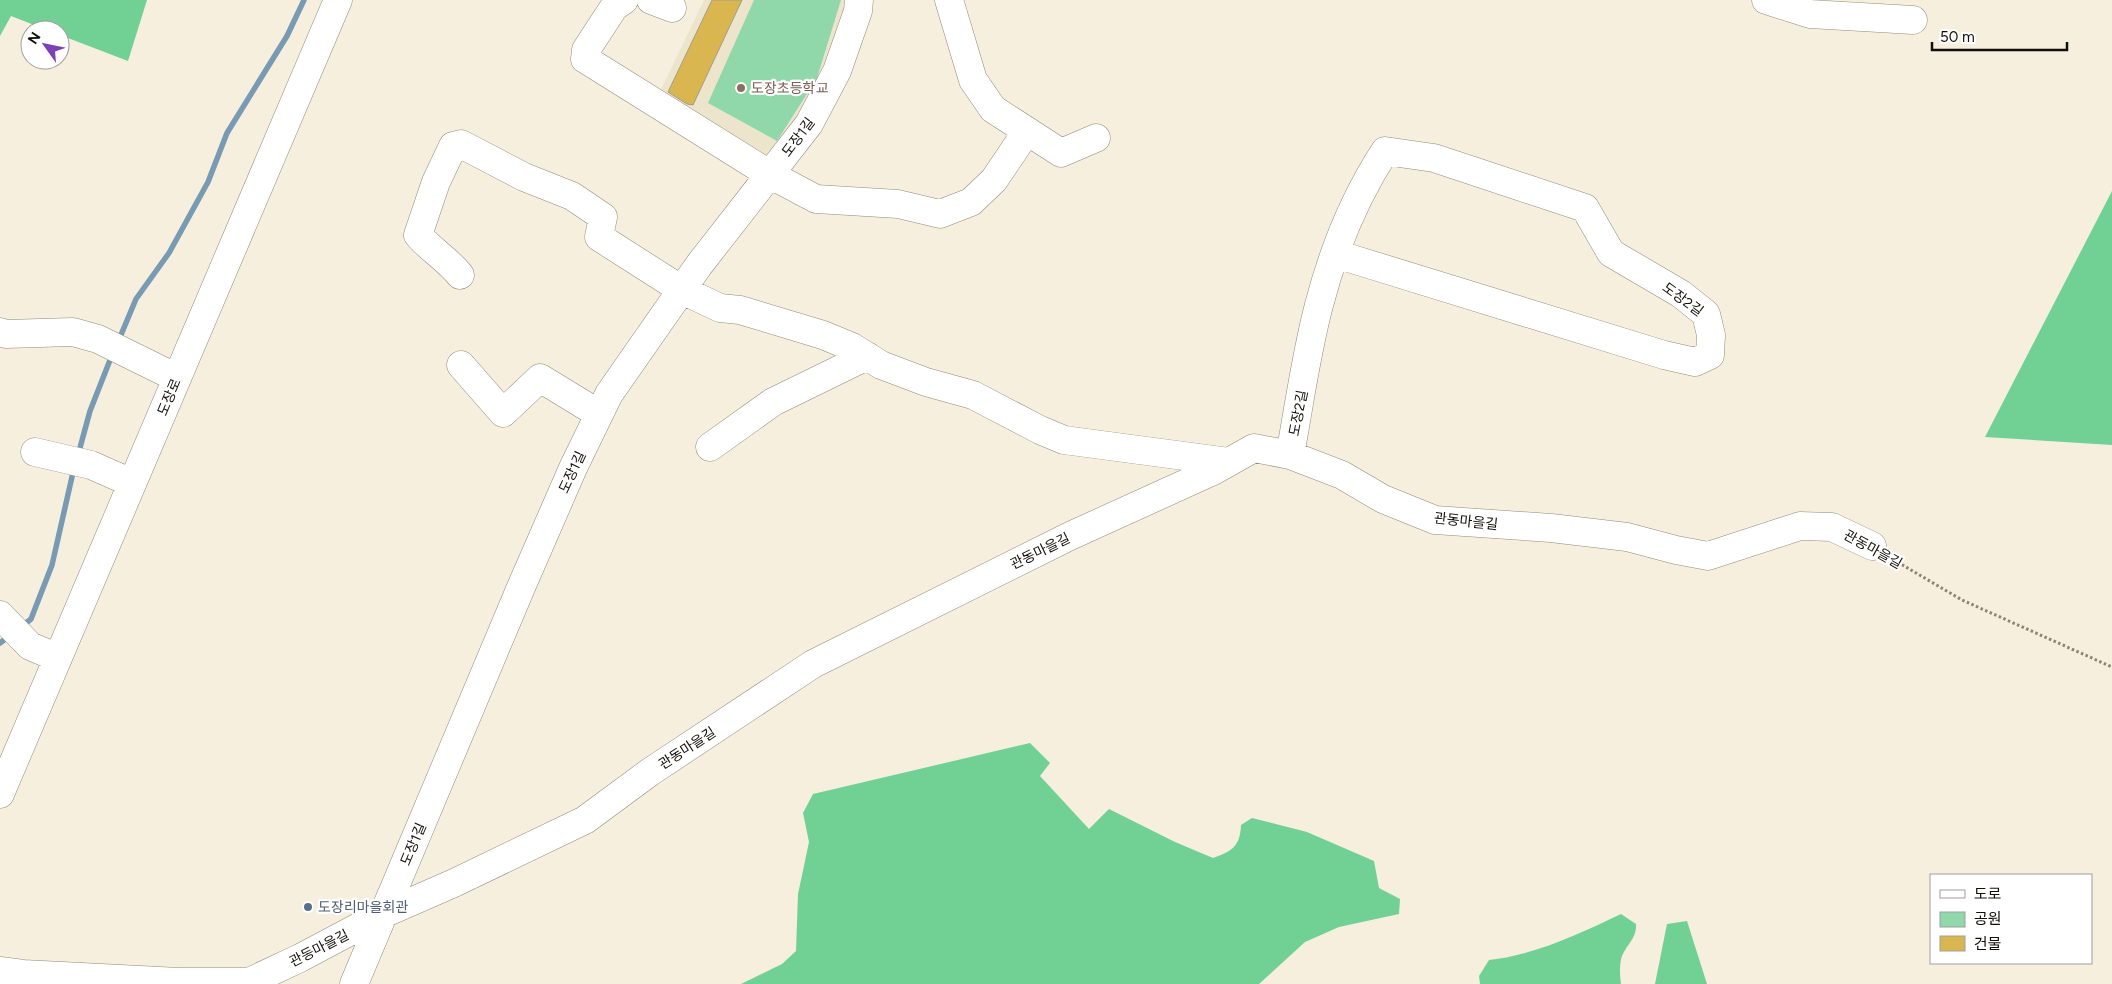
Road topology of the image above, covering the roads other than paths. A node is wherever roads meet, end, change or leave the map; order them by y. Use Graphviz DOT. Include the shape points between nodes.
graph roads {
  1 [pos="338,0"];
  2 [pos="624,0"];
  3 [pos="859,0"];
  4 [pos="949,0"];
  5 [pos="1766,0"];
  6 [pos="1913,20"];
  7 [pos="1028,131"];
  8 [pos="1096,138"];
  9 [pos="769,174"];
  10 [pos="1336,254"];
  11 [pos="460,275"];
  12 [pos="682,290"];
  13 [pos="0,332"];
  14 [pos="867,356"];
  15 [pos="461,365"];
  16 [pos="177,378"];
  17 [pos="600,414"];
  18 [pos="710,448"];
  19 [pos="47,455"];
  20 [pos="1290,455"];
  21 [pos="1229,462"];
  22 [pos="132,483"];
  23 [pos="1872,546"];
  24 [pos="1,616"];
  25 [pos="58,658"];
  26 [pos="0,794"];
  27 [pos="383,914"];
  28 [pos="0,971"];
  29 [pos="354,984"];
  1 -- 16 [label="street, 도장로"];
  2 -- 9 [label="street" via="614,7 586,50 584,59"];
  3 -- 9 [label="street, 도장1길" via="858,11 832,80 809,124"];
  4 -- 7 [label="street" via="973,80 993,109"];
  5 -- 6 [label="street" via="1810,14"];
  7 -- 8 [label="street" via="1061,153"];
  7 -- 9 [label="street" via="994,180 971,202 940,214 898,204 816,199"];
  9 -- 12 [label="street, 도장1길"];
  10 -- 10 [label="street, 도장2길" via="1366,180 1385,151 1434,158 1585,208 1611,253 1681,294 1706,314 1711,335 1710,355 1695,362 1664,355"];
  10 -- 20 [label="street, 도장2길" via="1319,305"];
  11 -- 12 [label="street" via="418,235 440,173 453,146 461,144 524,177 572,196 603,217 599,237"];
  12 -- 14 [label="street" via="720,308 740,310 823,335"];
  12 -- 17 [label="street, 도장1길" via="610,394"];
  13 -- 16 [label="street" via="73,332 98,339"];
  14 -- 18 [label="street" via="773,402"];
  14 -- 21 [label="street" via="881,365 926,382 973,395 1064,440"];
  15 -- 17 [label="street" via="503,413 540,378"];
  16 -- 22 [label="street, 도장로"];
  17 -- 27 [label="street, 도장1길" via="526,576"];
  19 -- 22 [label="street" via="90,465"];
  20 -- 21 [label="street, 관동마을길" via="1254,448"];
  20 -- 23 [label="street, 관동마을길" via="1342,475 1382,499 1435,520 1617,536 1708,556 1800,526 1832,527"];
  21 -- 27 [label="street, 관동마을길" via="813,664 650,772 585,820"];
  22 -- 25 [label="street, 도장로"];
  24 -- 25 [label="street" via="30,646"];
  25 -- 26 [label="street, 도장로"];
  27 -- 28 [label="street, 관동마을길" via="249,982 179,982"];
  27 -- 29 [label="street, 도장1길"];
}
